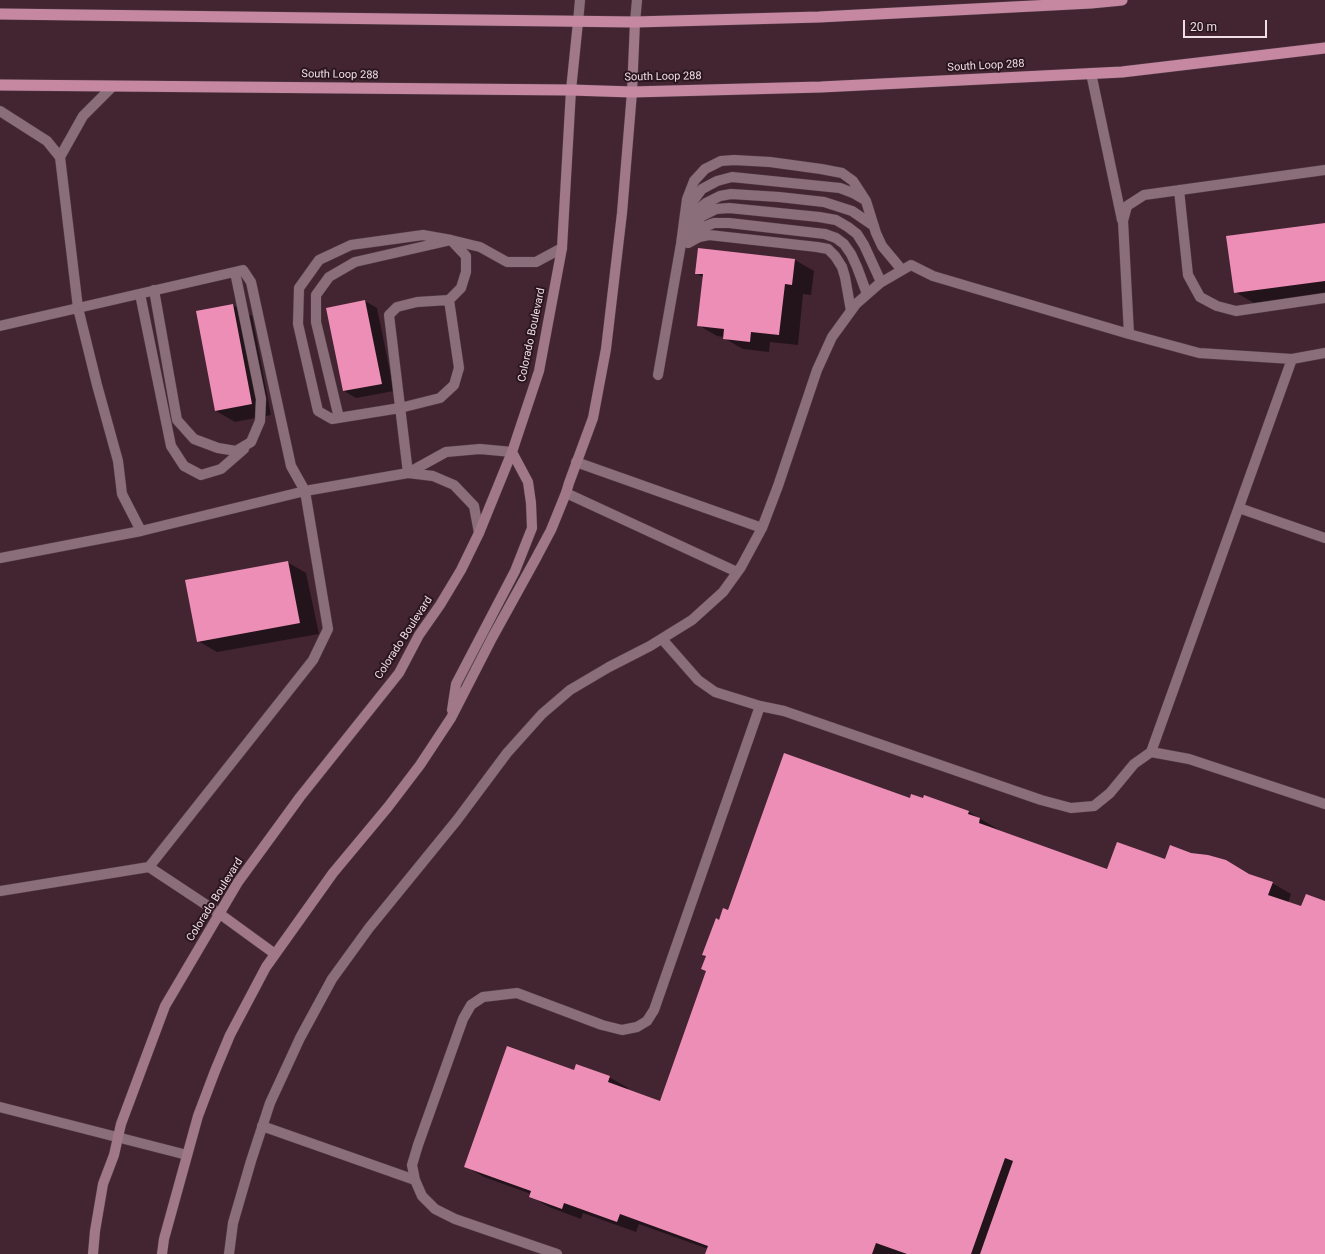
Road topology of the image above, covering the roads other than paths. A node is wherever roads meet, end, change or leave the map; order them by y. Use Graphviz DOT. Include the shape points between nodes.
graph roads {
  1 [pos="580,0"];
  2 [pos="637,0"];
  3 [pos="1122,0"];
  4 [pos="1091,2"];
  5 [pos="0,14"];
  6 [pos="578,22"];
  7 [pos="635,22"];
  8 [pos="1325,48"];
  9 [pos="1091,73"];
  10 [pos="0,85"];
  11 [pos="113,86"];
  12 [pos="571,90"];
  13 [pos="632,92"];
  14 [pos="0,111"];
  15 [pos="60,157"];
  16 [pos="1325,170"];
  17 [pos="1179,190"];
  18 [pos="866,201"];
  19 [pos="685,211"];
  20 [pos="1122,221"];
  21 [pos="683,226"];
  22 [pos="874,226"];
  23 [pos="451,240"];
  24 [pos="681,244"];
  25 [pos="562,248"];
  26 [pos="902,270"];
  27 [pos="235,272"];
  28 [pos="881,282"];
  29 [pos="154,290"];
  30 [pos="140,294"];
  31 [pos="867,294"];
  32 [pos="1325,298"];
  33 [pos="449,300"];
  34 [pos="78,308"];
  35 [pos="851,311"];
  36 [pos="0,326"];
  37 [pos="1128,334"];
  38 [pos="1325,353"];
  39 [pos="1292,359"];
  40 [pos="658,375"];
  41 [pos="400,408"];
  42 [pos="339,418"];
  43 [pos="252,442"];
  44 [pos="512,452"];
  45 [pos="576,462"];
  46 [pos="408,473"];
  47 [pos="305,491"];
  48 [pos="566,493"];
  49 [pos="1239,508"];
  50 [pos="762,528"];
  51 [pos="140,531"];
  52 [pos="479,533"];
  53 [pos="1325,538"];
  54 [pos="0,558"];
  55 [pos="738,572"];
  56 [pos="662,639"];
  57 [pos="760,706"];
  58 [pos="451,718"];
  59 [pos="1151,752"];
  60 [pos="1325,804"];
  61 [pos="149,867"];
  62 [pos="0,891"];
  63 [pos="220,914"];
  64 [pos="275,954"];
  65 [pos="0,1107"];
  66 [pos="262,1126"];
  67 [pos="118,1137"];
  68 [pos="187,1155"];
  69 [pos="415,1180"];
  70 [pos="93,1254"];
  71 [pos="162,1254"];
  72 [pos="229,1254"];
  73 [pos="557,1254"];
  1 -- 6 [label="street, Colorado Boulevard"];
  2 -- 7 [label="street"];
  3 -- 4 [label="highway"];
  4 -- 7 [label="highway" via="819,17"];
  5 -- 6 [label="highway"];
  6 -- 7 [label="highway"];
  6 -- 12 [label="main road, Colorado Boulevard"];
  7 -- 13 [label="main road"];
  8 -- 9 [label="highway, South Loop 288" via="1122,72"];
  9 -- 13 [label="highway, South Loop 288" via="821,87"];
  9 -- 20 [label="street"];
  10 -- 11 [label="highway, South Loop 288"];
  11 -- 12 [label="highway, South Loop 288"];
  11 -- 15 [label="street" via="84,116"];
  12 -- 13 [label="highway, South Loop 288"];
  12 -- 25 [label="main road, Colorado Boulevard"];
  13 -- 45 [label="main road" via="622,213 606,349 592,418"];
  14 -- 15 [label="street" via="47,141"];
  15 -- 34 [label="street"];
  16 -- 17 [label="street"];
  17 -- 20 [label="street" via="1144,195 1127,206"];
  17 -- 32 [label="street" via="1188,275 1200,297 1217,306 1236,311"];
  18 -- 19 [label="street" via="840,188 732,177 702,189"];
  18 -- 19 [label="street" via="853,181 842,173 770,162 734,160 721,161 706,169 694,181"];
  18 -- 22 [label="street"];
  19 -- 21 [label="street"];
  20 -- 37 [label="street"];
  21 -- 22 [label="street" via="691,215 706,203 731,194 824,202 852,211"];
  21 -- 24 [label="street"];
  22 -- 26 [label="street" via="882,246"];
  23 -- 25 [label="street" via="480,247 507,262 536,262"];
  23 -- 33 [label="street" via="466,256 466,272 461,288"];
  23 -- 42 [label="street" via="355,262 329,277 316,295 316,322"];
  23 -- 42 [label="street" via="423,235 351,245 319,260 299,288 298,324 318,411 332,419"];
  24 -- 28 [label="street" via="702,216 716,209 729,208 836,220 857,234"];
  24 -- 31 [label="street" via="701,228 714,223 729,222 825,234 844,244 851,254"];
  24 -- 35 [label="street" via="709,235 828,249 842,267"];
  24 -- 40 [label="street"];
  25 -- 44 [label="main road, Colorado Boulevard" via="539,371"];
  26 -- 28 [label="street"];
  26 -- 37 [label="street" via="911,265 933,276"];
  27 -- 29 [label="street"];
  27 -- 43 [label="street" via="261,399 260,421"];
  27 -- 47 [label="street" via="243,270 251,282 291,466"];
  28 -- 31 [label="street"];
  29 -- 30 [label="street"];
  29 -- 43 [label="street" via="177,420 194,439 218,448 236,450"];
  30 -- 34 [label="street"];
  30 -- 43 [label="street" via="171,446 184,466 201,475 221,469"];
  31 -- 35 [label="street"];
  33 -- 41 [label="street" via="459,368 454,384 440,398"];
  33 -- 41 [label="street" via="403,305 389,315"];
  34 -- 36 [label="street"];
  34 -- 51 [label="street" via="118,461 122,494"];
  35 -- 50 [label="street" via="832,337 817,370"];
  37 -- 39 [label="street" via="1199,353"];
  38 -- 39 [label="street"];
  39 -- 49 [label="street"];
  41 -- 42 [label="street"];
  41 -- 46 [label="street"];
  44 -- 46 [label="street" via="480,449 446,452"];
  44 -- 52 [label="main road, Colorado Boulevard"];
  44 -- 58 [label="main road" via="528,482 532,528 515,571 456,684"];
  45 -- 48 [label="main road"];
  45 -- 50 [label="street"];
  46 -- 47 [label="street"];
  46 -- 52 [label="street" via="433,476 454,485 474,506"];
  47 -- 51 [label="street"];
  47 -- 61 [label="street" via="328,629 313,660"];
  48 -- 55 [label="street"];
  48 -- 58 [label="main road" via="536,560"];
  49 -- 53 [label="street"];
  49 -- 59 [label="street"];
  50 -- 55 [label="street"];
  51 -- 54 [label="street"];
  52 -- 63 [label="main road, Colorado Boulevard" via="461,570 419,635 399,673 300,797 238,882"];
  55 -- 56 [label="street" via="723,592 692,620"];
  56 -- 57 [label="street" via="698,680 715,692"];
  56 -- 66 [label="street" via="570,690 542,714 507,753 332,979 300,1038"];
  57 -- 59 [label="street" via="784,711 1033,798 1071,808 1094,806 1110,793 1134,764"];
  57 -- 69 [label="street" via="648,1021 637,1027 622,1030 517,993 483,997 471,1005 462,1019 418,1145 412,1165"];
  58 -- 64 [label="main road" via="420,765 333,873"];
  59 -- 60 [label="street" via="1189,759"];
  61 -- 62 [label="street"];
  61 -- 63 [label="street"];
  63 -- 64 [label="main road"];
  63 -- 67 [label="main road, Colorado Boulevard" via="165,1006"];
  64 -- 68 [label="main road" via="230,1035 198,1116"];
  65 -- 67 [label="street"];
  66 -- 69 [label="street"];
  66 -- 72 [label="street" via="233,1223"];
  67 -- 68 [label="street"];
  67 -- 70 [label="main road, Colorado Boulevard" via="103,1184 94,1231"];
  68 -- 71 [label="main road"];
  69 -- 73 [label="street" via="422,1196 435,1209 455,1219"];
}
